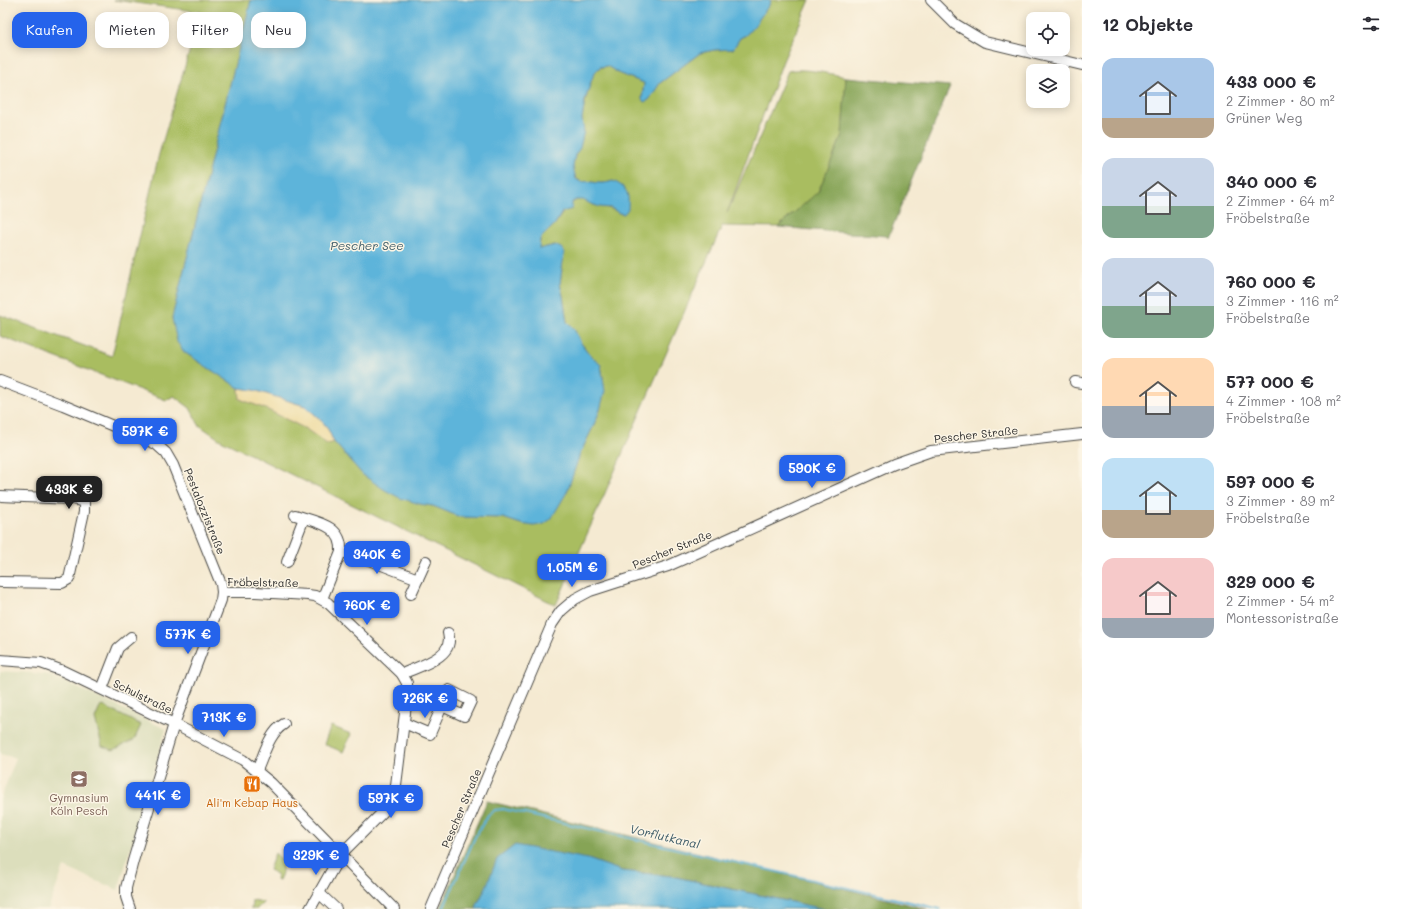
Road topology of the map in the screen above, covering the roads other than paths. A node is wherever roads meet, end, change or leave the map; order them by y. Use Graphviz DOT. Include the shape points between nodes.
graph roads {
  1 [pos="932,0"];
  2 [pos="1082,65"];
  3 [pos="0,381"];
  4 [pos="1082,434"];
  5 [pos="0,496"];
  6 [pos="341,552"];
  7 [pos="426,561"];
  8 [pos="286,562"];
  9 [pos="418,579"];
  10 [pos="0,582"];
  11 [pos="222,592"];
  12 [pos="412,594"];
  13 [pos="322,599"];
  14 [pos="448,633"];
  15 [pos="130,637"];
  16 [pos="0,660"];
  17 [pos="402,674"];
  18 [pos="102,689"];
  19 [pos="442,706"];
  20 [pos="404,723"];
  21 [pos="174,724"];
  22 [pos="284,724"];
  23 [pos="257,770"];
  24 [pos="341,854"];
  25 [pos="319,893"];
  26 [pos="432,906"];
  27 [pos="130,909"];
  28 [pos="310,909"];
  29 [pos="336,909"];
  30 [pos="394,909"];
  31 [pos="424,909"];
  1 -- 2 [label="street" via="955,24 985,42"];
  3 -- 11 [label="street, Pestalozzistraße" via="156,444 166,453 174,464"];
  4 -- 26 [label="street, Pescher Straße" via="931,451 894,464 668,566 575,598 552,624"];
  5 -- 10 [label="street" via="73,499 84,502 82,520 66,581"];
  6 -- 8 [label="street, Fröbelstraße" via="342,545 336,532 300,517"];
  6 -- 9 [label="street" via="356,555"];
  6 -- 13 [label="street"];
  7 -- 9 [label="street"];
  9 -- 12 [label="street"];
  11 -- 13 [label="street, Fröbelstraße" via="308,595"];
  11 -- 21 [label="street, Fröbelstraße"];
  13 -- 17 [label="street, Fröbelstraße"];
  14 -- 17 [label="street" via="450,639 443,654"];
  15 -- 18 [label="street, Schulstraße" via="118,648"];
  16 -- 18 [label="street, Schulstraße" via="48,664"];
  17 -- 20 [label="street" via="407,690"];
  18 -- 21 [label="street, Schulstraße"];
  19 -- 20 [label="street" via="430,734"];
  20 -- 24 [label="street" via="395,793 383,812"];
  21 -- 23 [label="street, Schulstraße"];
  21 -- 27 [label="street, Fröbelstraße" via="129,878 126,897"];
  22 -- 23 [label="street" via="272,735"];
  23 -- 24 [label="street, Schulstraße"];
  24 -- 25 [label="street"];
  24 -- 30 [label="street, Schulstraße"];
  25 -- 28 [label="street"];
  25 -- 29 [label="street"];
  26 -- 31 [label="street"];
}
